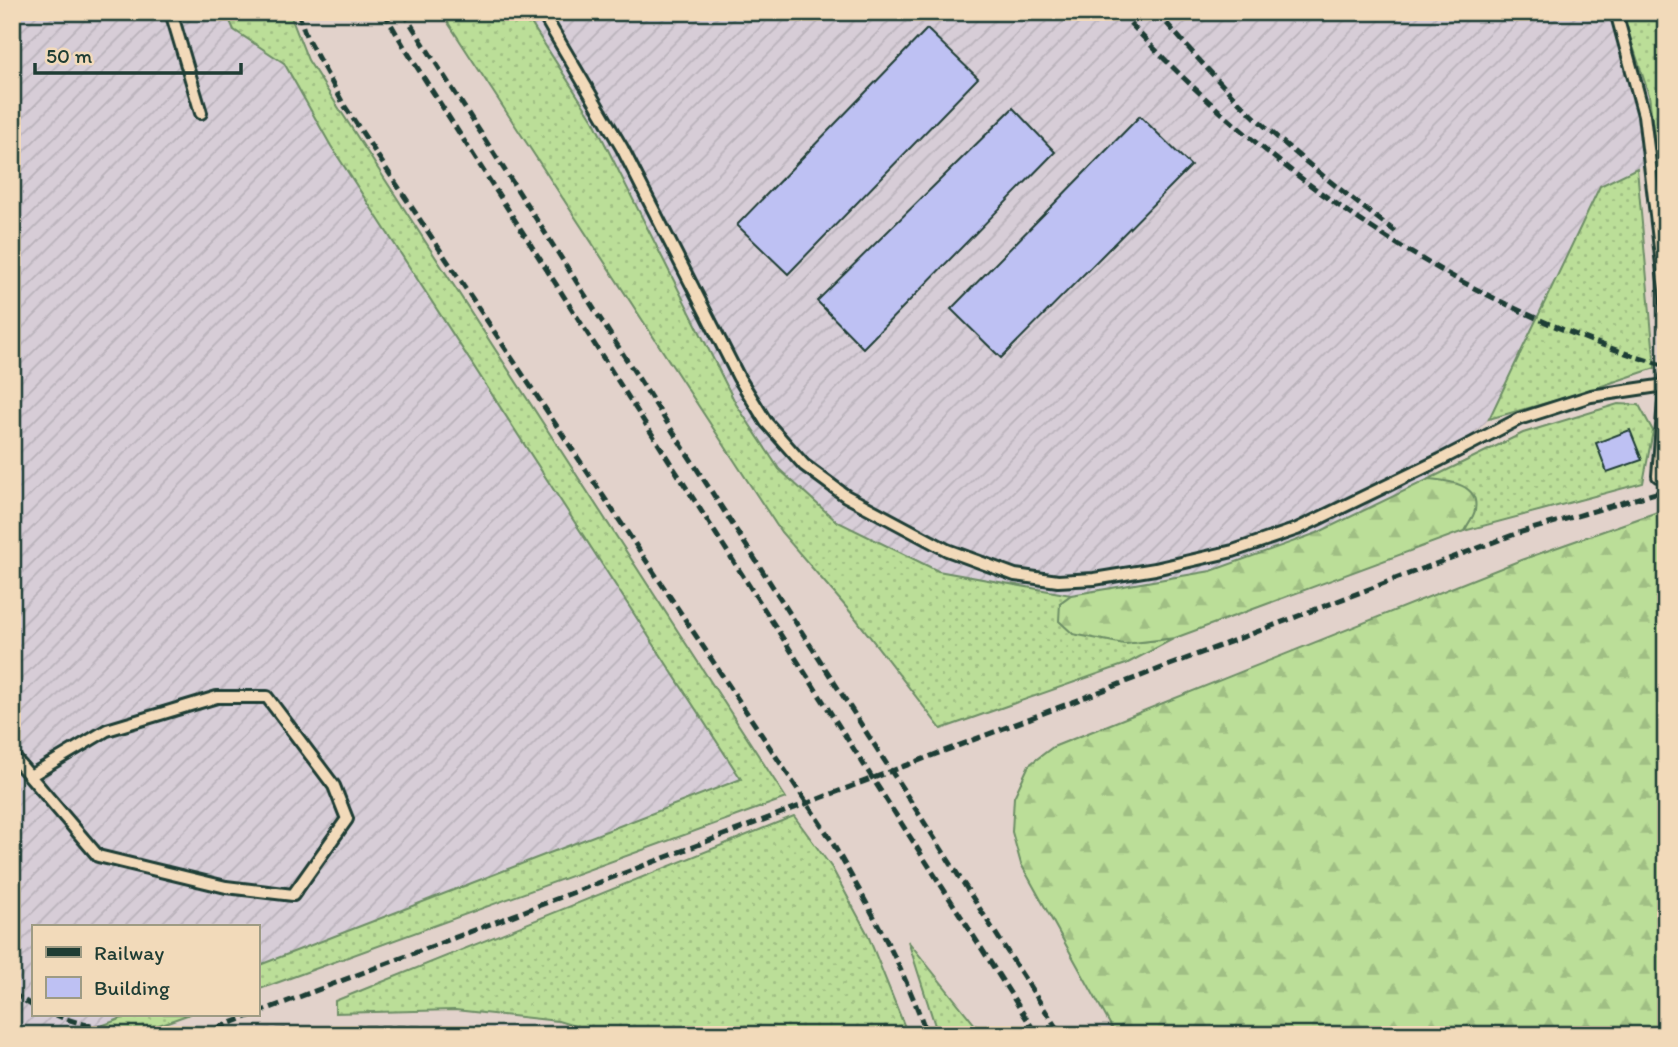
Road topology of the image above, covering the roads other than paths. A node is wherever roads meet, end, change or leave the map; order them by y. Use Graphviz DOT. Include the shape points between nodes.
graph roads {
  1 [pos="171,12"];
  2 [pos="542,12"];
  3 [pos="1616,12"];
  4 [pos="201,113"];
  5 [pos="1666,325"];
  6 [pos="1666,376"];
  7 [pos="1665,385"];
  8 [pos="1658,476"];
  9 [pos="12,755"];
  10 [pos="30,776"];
  1 -- 4 [label="lane"];
  2 -- 7 [label="lane" via="622,148 766,422 804,465 846,496 947,551 1015,575 1058,581 1094,579 1233,551 1321,518 1519,419 1591,396"];
  3 -- 5 [label="lane" via="1644,115"];
  6 -- 7 [label="lane"];
  7 -- 8 [label="lane"];
  9 -- 10 [label="lane"];
  10 -- 10 [label="lane" via="98,856 226,887 293,895 347,819 334,786 267,697 217,697 107,730"];
}
